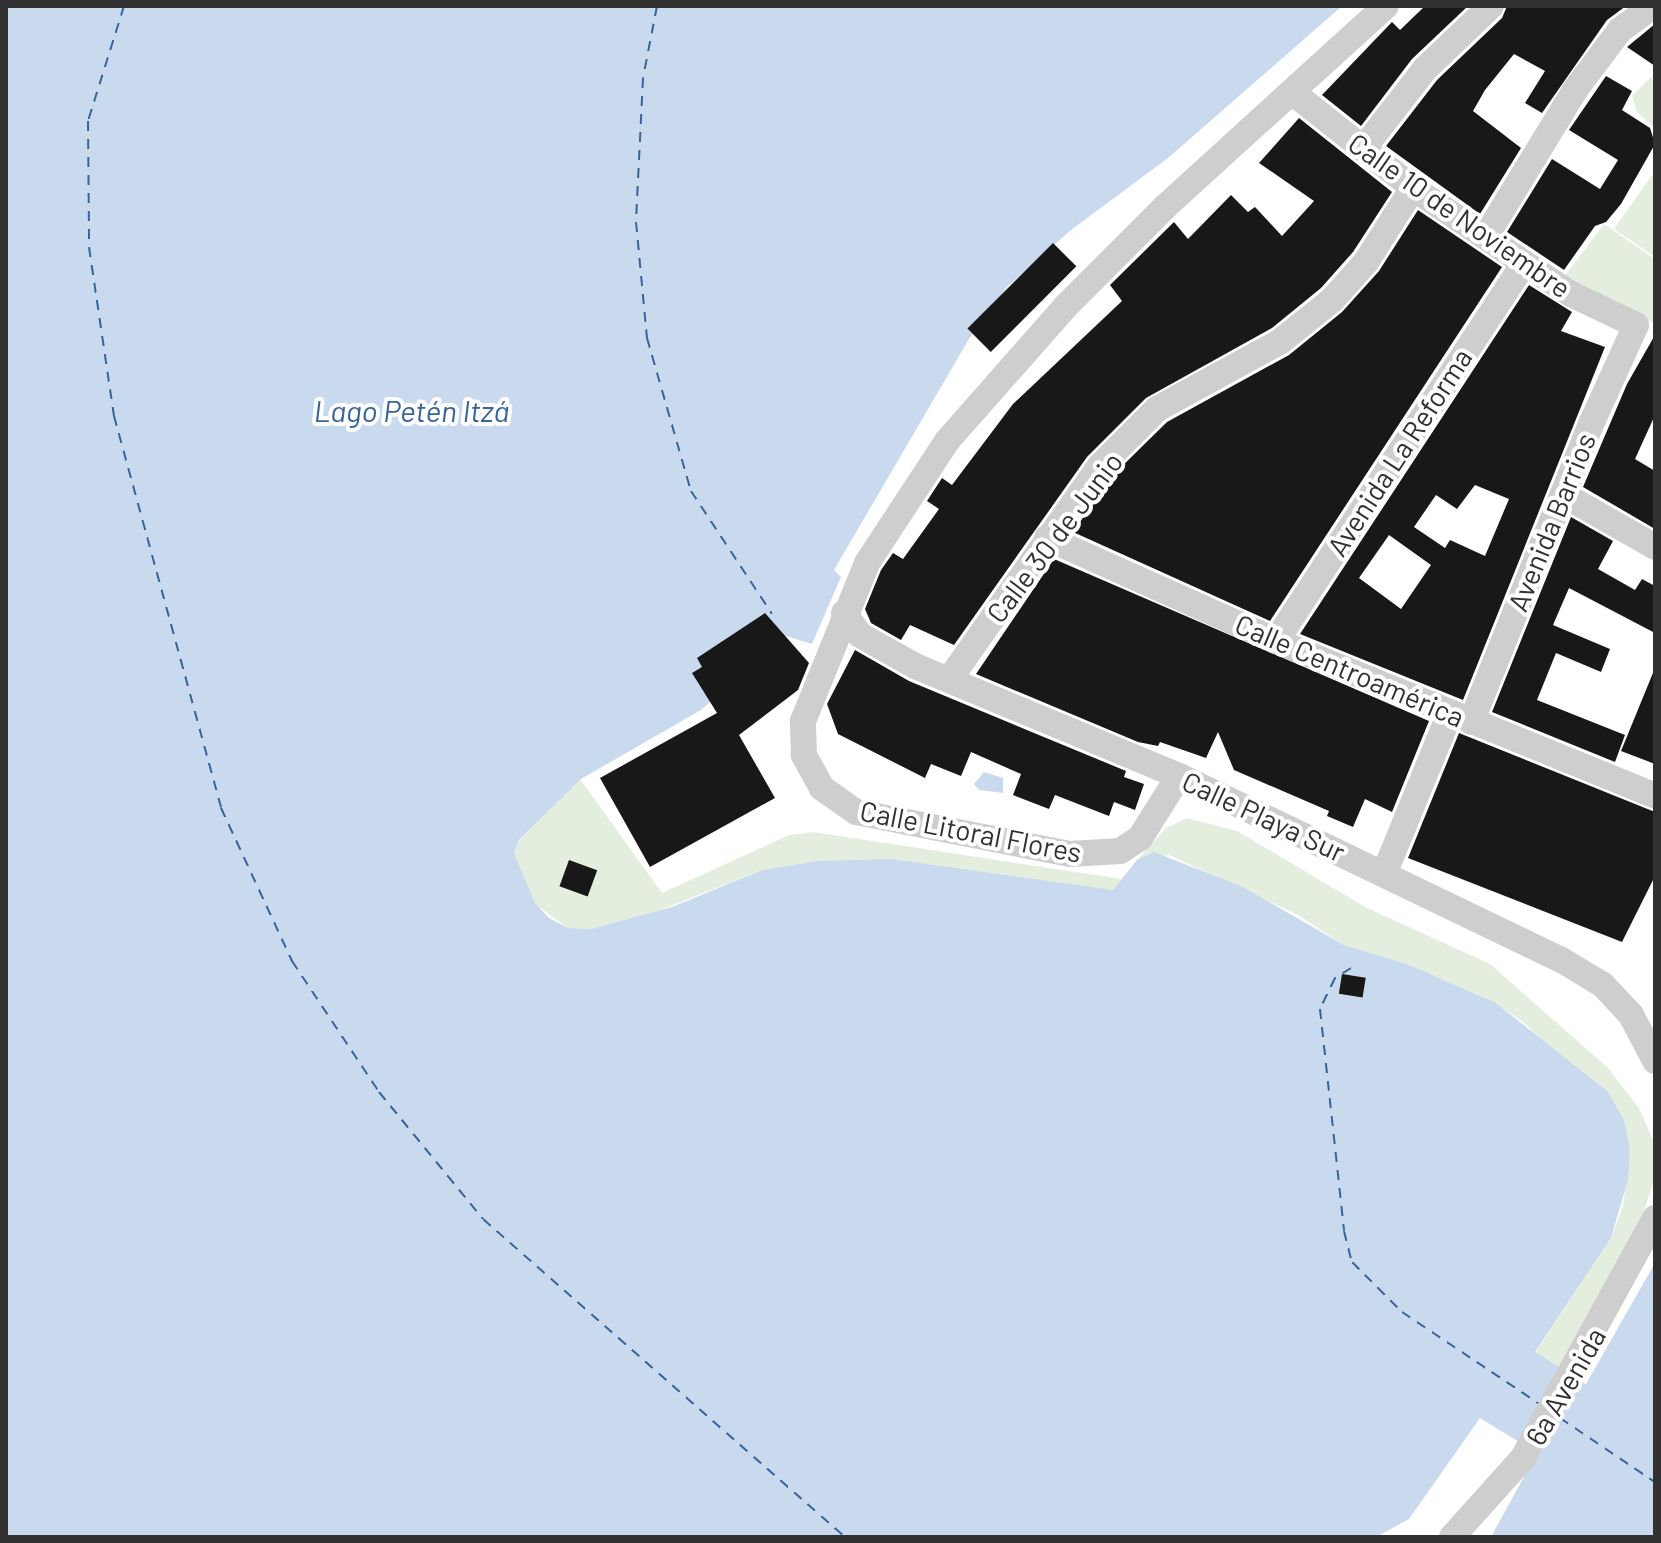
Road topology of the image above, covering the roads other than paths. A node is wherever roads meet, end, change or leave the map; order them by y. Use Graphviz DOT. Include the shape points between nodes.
graph roads {
  1 [pos="1386,6"];
  2 [pos="1491,6"];
  3 [pos="1653,6"];
  4 [pos="1292,92"];
  5 [pos="1363,149"];
  6 [pos="1413,188"];
  7 [pos="1486,236"];
  8 [pos="1524,263"];
  9 [pos="1636,325"];
  10 [pos="1564,495"];
  11 [pos="1047,538"];
  12 [pos="1655,547"];
  13 [pos="844,613"];
  14 [pos="1276,641"];
  15 [pos="951,677"];
  16 [pos="1461,718"];
  17 [pos="1179,776"];
  18 [pos="1655,796"];
  19 [pos="1384,874"];
  20 [pos="1655,1061"];
  21 [pos="1655,1218"];
  22 [pos="1452,1537"];
  1 -- 4 [label="street, Calle Litoral Flores"];
  2 -- 5 [label="street" via="1425,69"];
  3 -- 7 [label="street" via="1620,30 1575,90"];
  4 -- 5 [label="street, Calle 10 de Noviembre"];
  4 -- 13 [label="street, Calle Litoral Flores" via="1065,307 947,441 867,563"];
  5 -- 6 [label="street, Calle 10 de Noviembre"];
  6 -- 7 [label="street, Calle 10 de Noviembre"];
  6 -- 11 [label="street, Calle 30 de Junio" via="1366,262 1332,300 1281,341 1157,409 1100,466"];
  7 -- 8 [label="street, Calle 10 de Noviembre"];
  8 -- 9 [label="street, Calle 10 de Noviembre" via="1571,294"];
  8 -- 14 [label="street, Avenida La Reforma"];
  9 -- 10 [label="street, Avenida Barrios"];
  10 -- 12 [label="street"];
  10 -- 16 [label="street, Avenida Barrios"];
  11 -- 14 [label="street, Calle Centroamérica"];
  11 -- 15 [label="street, Calle 30 de Junio"];
  13 -- 15 [label="street, Calle Playa Sur" via="860,635 915,666"];
  13 -- 17 [label="street, Calle Litoral Flores" via="803,721 804,755 822,788 856,812 1097,855 1120,851 1140,838"];
  14 -- 16 [label="street, Calle Centroamérica"];
  15 -- 17 [label="street, Calle Playa Sur"];
  16 -- 18 [label="street, Calle Centroamérica"];
  16 -- 19 [label="street, Avenida Barrios"];
  17 -- 19 [label="street, Calle Playa Sur"];
  19 -- 20 [label="street, Calle Playa Sur" via="1603,985 1631,1015"];
  21 -- 22 [label="street, 6a Avenida" via="1523,1458"];
}
